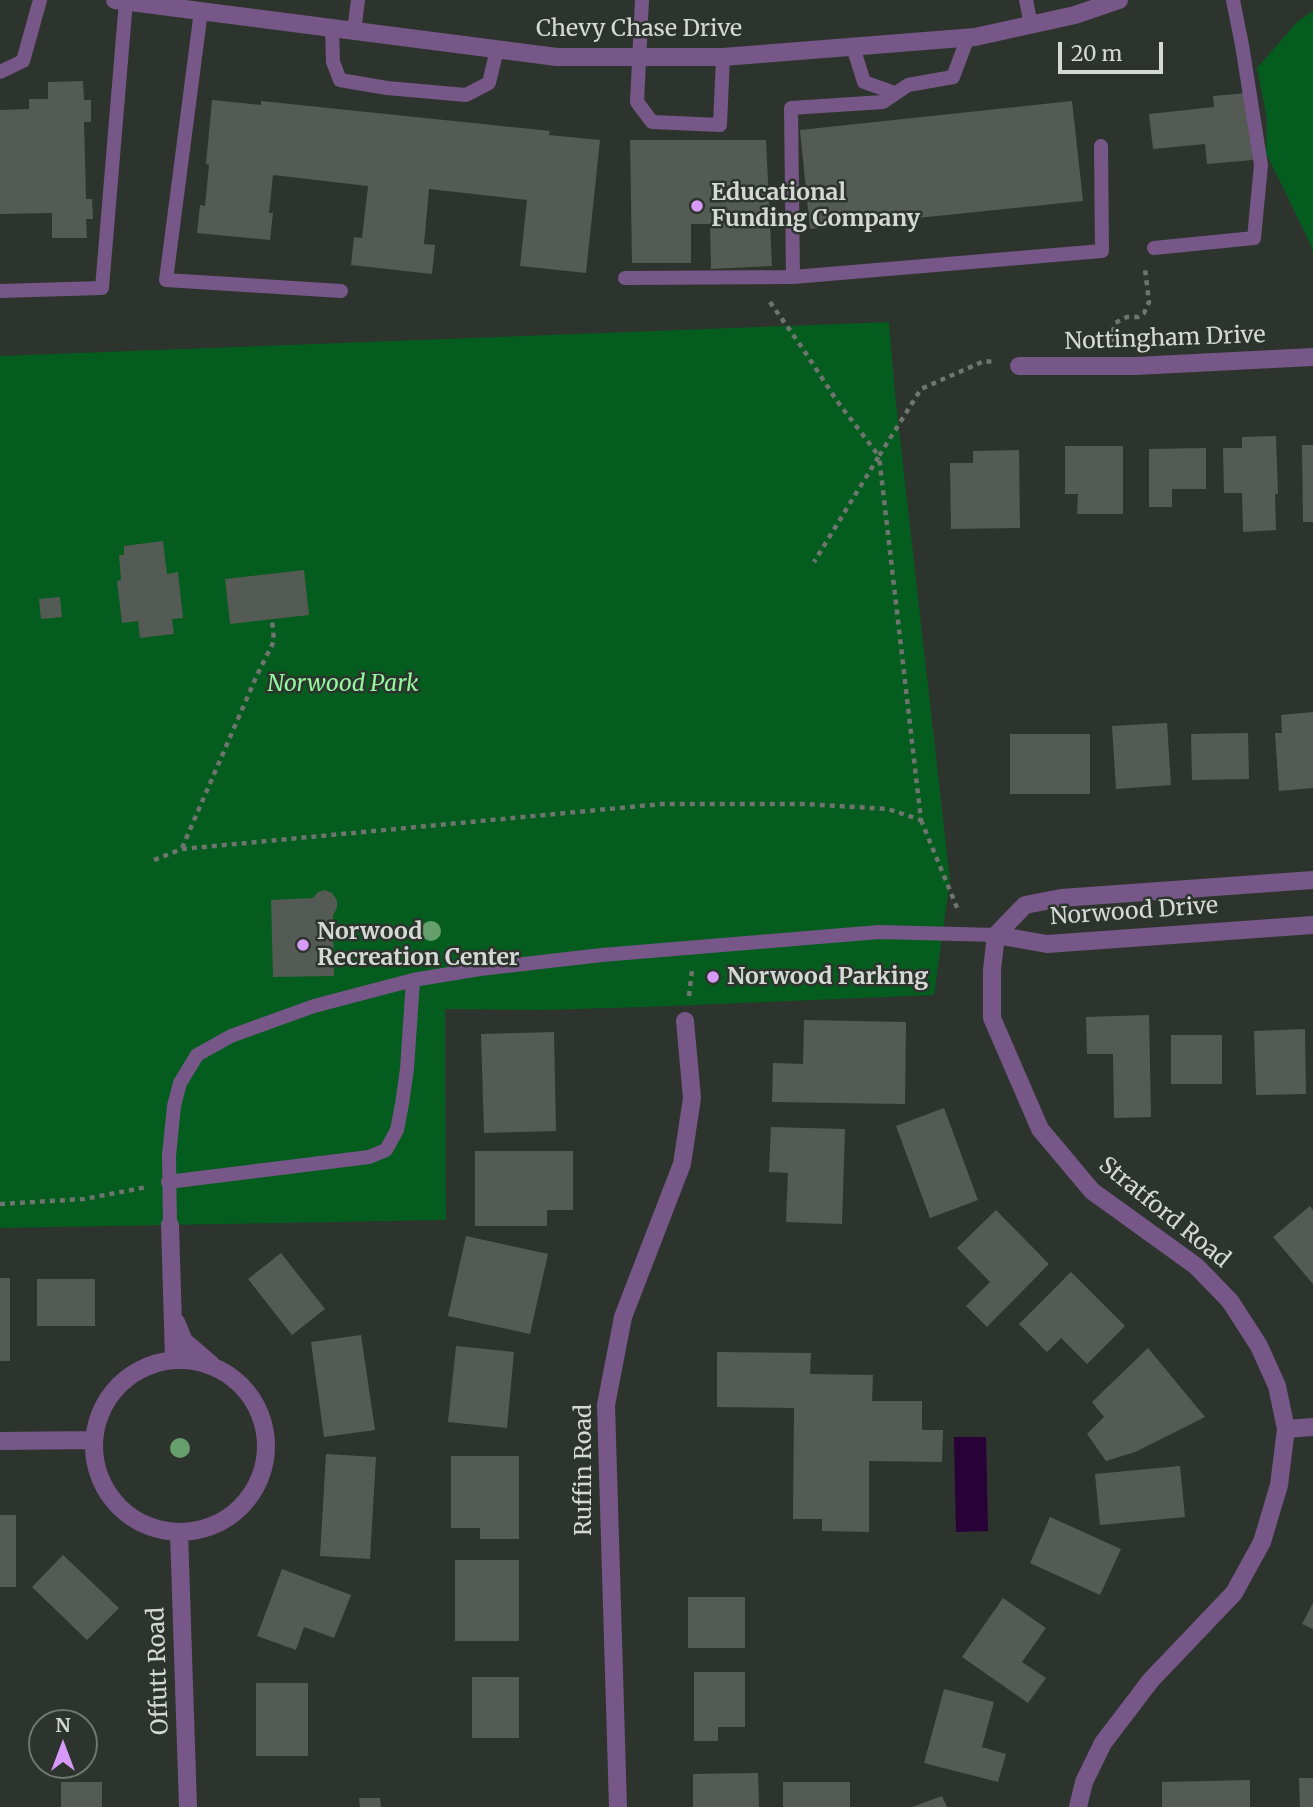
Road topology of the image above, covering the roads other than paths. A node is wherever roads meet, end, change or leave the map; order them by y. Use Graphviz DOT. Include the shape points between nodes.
graph roads {
  1 [pos="40,0"];
  2 [pos="358,0"];
  3 [pos="642,0"];
  4 [pos="1026,0"];
  5 [pos="1119,0"];
  6 [pos="1233,0"];
  7 [pos="121,1"];
  8 [pos="145,2"];
  9 [pos="201,11"];
  10 [pos="1031,24"];
  11 [pos="332,28"];
  12 [pos="354,31"];
  13 [pos="968,37"];
  14 [pos="853,47"];
  15 [pos="497,50"];
  16 [pos="640,57"];
  17 [pos="723,57"];
  18 [pos="0,72"];
  19 [pos="895,93"];
  20 [pos="1101,146"];
  21 [pos="1154,248"];
  22 [pos="793,277"];
  23 [pos="625,278"];
  24 [pos="341,290"];
  25 [pos="0,291"];
  26 [pos="1313,357"];
  27 [pos="1019,366"];
  28 [pos="1313,880"];
  29 [pos="1313,925"];
  30 [pos="996,935"];
  31 [pos="413,980"];
  32 [pos="685,1021"];
  33 [pos="168,1182"];
  34 [pos="170,1225"];
  35 [pos="172,1312"];
  36 [pos="174,1359"];
  37 [pos="212,1366"];
  38 [pos="1313,1427"];
  39 [pos="1286,1429"];
  40 [pos="93,1440"];
  41 [pos="0,1441"];
  42 [pos="179,1532"];
  43 [pos="188,1807"];
  44 [pos="618,1807"];
  45 [pos="1078,1807"];
  1 -- 18 [label="lane" via="23,61"];
  2 -- 12 [label="lane"];
  3 -- 16 [label="lane"];
  4 -- 10 [label="lane"];
  5 -- 10 [label="street, Chevy Chase Drive"];
  6 -- 21 [label="lane" via="1261,165 1254,238"];
  7 -- 8 [label="street, Chevy Chase Drive"];
  7 -- 25 [label="lane" via="102,288"];
  8 -- 9 [label="street, Chevy Chase Drive"];
  9 -- 11 [label="street, Chevy Chase Drive"];
  9 -- 24 [label="lane" via="166,279"];
  10 -- 13 [label="street, Chevy Chase Drive"];
  11 -- 12 [label="street, Chevy Chase Drive"];
  11 -- 15 [label="lane" via="333,62 340,80 387,88 466,95 489,83"];
  12 -- 15 [label="street, Chevy Chase Drive"];
  13 -- 14 [label="street, Chevy Chase Drive"];
  13 -- 19 [label="lane" via="953,77 908,85"];
  14 -- 17 [label="street, Chevy Chase Drive"];
  14 -- 19 [label="lane" via="864,82"];
  15 -- 16 [label="street, Chevy Chase Drive" via="557,57"];
  16 -- 17 [label="street, Chevy Chase Drive"];
  16 -- 17 [label="lane" via="637,102 652,122 720,125"];
  19 -- 22 [label="lane" via="883,102 791,108"];
  20 -- 22 [label="lane" via="1102,251"];
  22 -- 23 [label="lane"];
  26 -- 27 [label="street, Nottingham Drive"];
  28 -- 30 [label="street, Norwood Drive" via="1061,898 1025,905"];
  29 -- 30 [label="street, Norwood Drive" via="1047,944"];
  30 -- 31 [label="lane" via="879,932 516,964"];
  30 -- 39 [label="street, Stratford Road" via="992,1018 1040,1129 1093,1191 1196,1266 1230,1301 1259,1346 1277,1386"];
  31 -- 33 [label="lane" via="314,1006 231,1036 197,1055 180,1083 174,1107"];
  31 -- 33 [label="lane" via="402,1104 397,1130 386,1150 369,1157"];
  32 -- 44 [label="street, Ruffin Road" via="692,1098 682,1164 623,1317 606,1405"];
  33 -- 34 [label="lane"];
  34 -- 35 [label="street"];
  35 -- 36 [label="street"];
  35 -- 37 [label="street" via="184,1341"];
  36 -- 37 [label="street"];
  36 -- 40 [label="street" via="139,1369 116,1387 101,1408"];
  37 -- 42 [label="street" via="243,1386 255,1401 263,1420 267,1454 257,1486 226,1520"];
  38 -- 39 [label="street"];
  39 -- 45 [label="street, Stratford Road" via="1279,1486 1262,1542 1234,1593 1151,1680 1103,1743 1084,1782"];
  40 -- 41 [label="street"];
  40 -- 42 [label="street" via="99,1479 113,1502 155,1529"];
  42 -- 43 [label="street, Offutt Road"];
}
